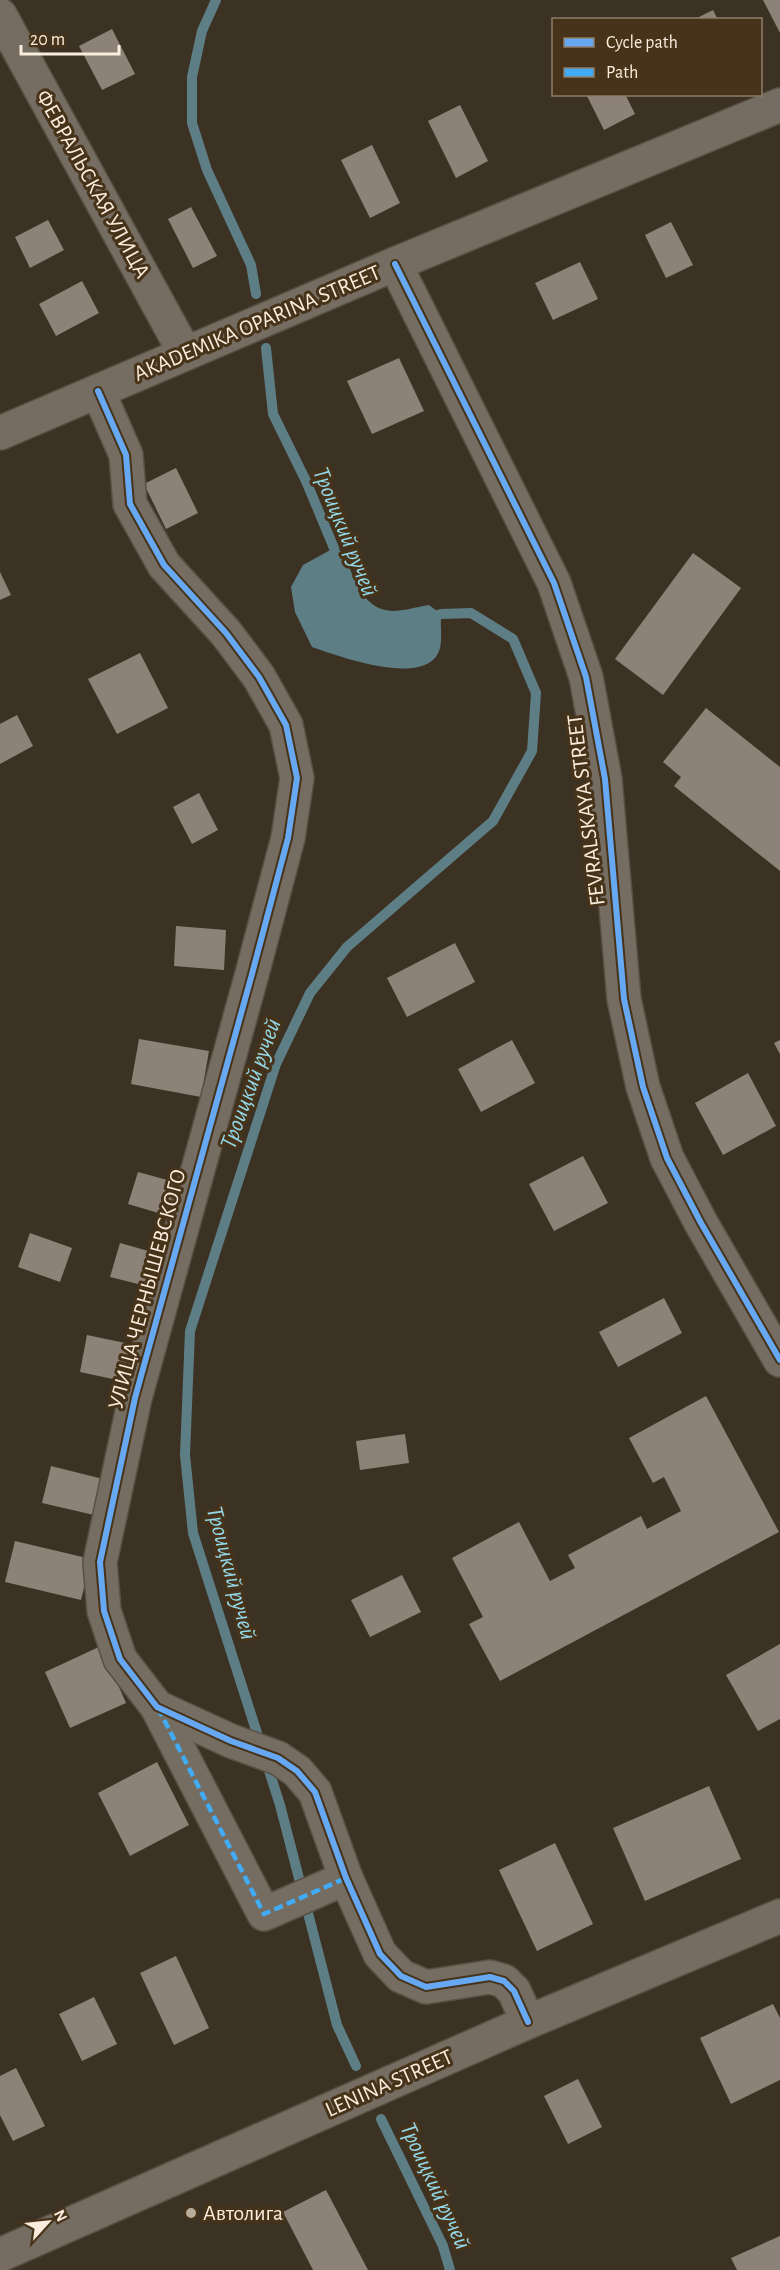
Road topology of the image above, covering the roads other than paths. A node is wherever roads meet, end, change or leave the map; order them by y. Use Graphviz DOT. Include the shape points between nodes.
graph roads {
  1 [pos="0,15"];
  2 [pos="780,105"];
  3 [pos="394,264"];
  4 [pos="185,353"];
  5 [pos="98,391"];
  6 [pos="0,433"];
  7 [pos="780,1360"];
  8 [pos="157,1707"];
  9 [pos="335,1883"];
  10 [pos="780,1916"];
  11 [pos="528,2022"];
  12 [pos="0,2255"];
  1 -- 4 [label="street, ФЕВРАЛЬСКАЯ УЛИЦА"];
  2 -- 3 [label="street, AKADEMIKA OPARINA STREET"];
  3 -- 4 [label="street, AKADEMIKA OPARINA STREET"];
  3 -- 7 [label="street, FEVRALSKAYA STREET" via="554,583 586,677 605,779 624,999 643,1087 667,1158"];
  4 -- 5 [label="street, AKADEMIKA OPARINA STREET"];
  5 -- 6 [label="street, AKADEMIKA OPARINA STREET"];
  5 -- 8 [label="street, УЛИЦА ЧЕРНЫШЕВСКОГО" via="126,455 130,504 164,565 226,633 259,677 285,725 297,778 288,838 135,1398 100,1562 104,1611 120,1659"];
  8 -- 9 [label="street, УЛИЦА ЧЕРНЫШЕВСКОГО" via="278,1758 297,1771 315,1792"];
  8 -- 9 [label="street" via="264,1914"];
  9 -- 11 [label="street, УЛИЦА ЧЕРНЫШЕВСКОГО" via="380,1954 400,1976 426,1987 490,1977 504,1981 514,1991"];
  10 -- 11 [label="street, LENINA STREET"];
  11 -- 12 [label="street, LENINA STREET"];
}
